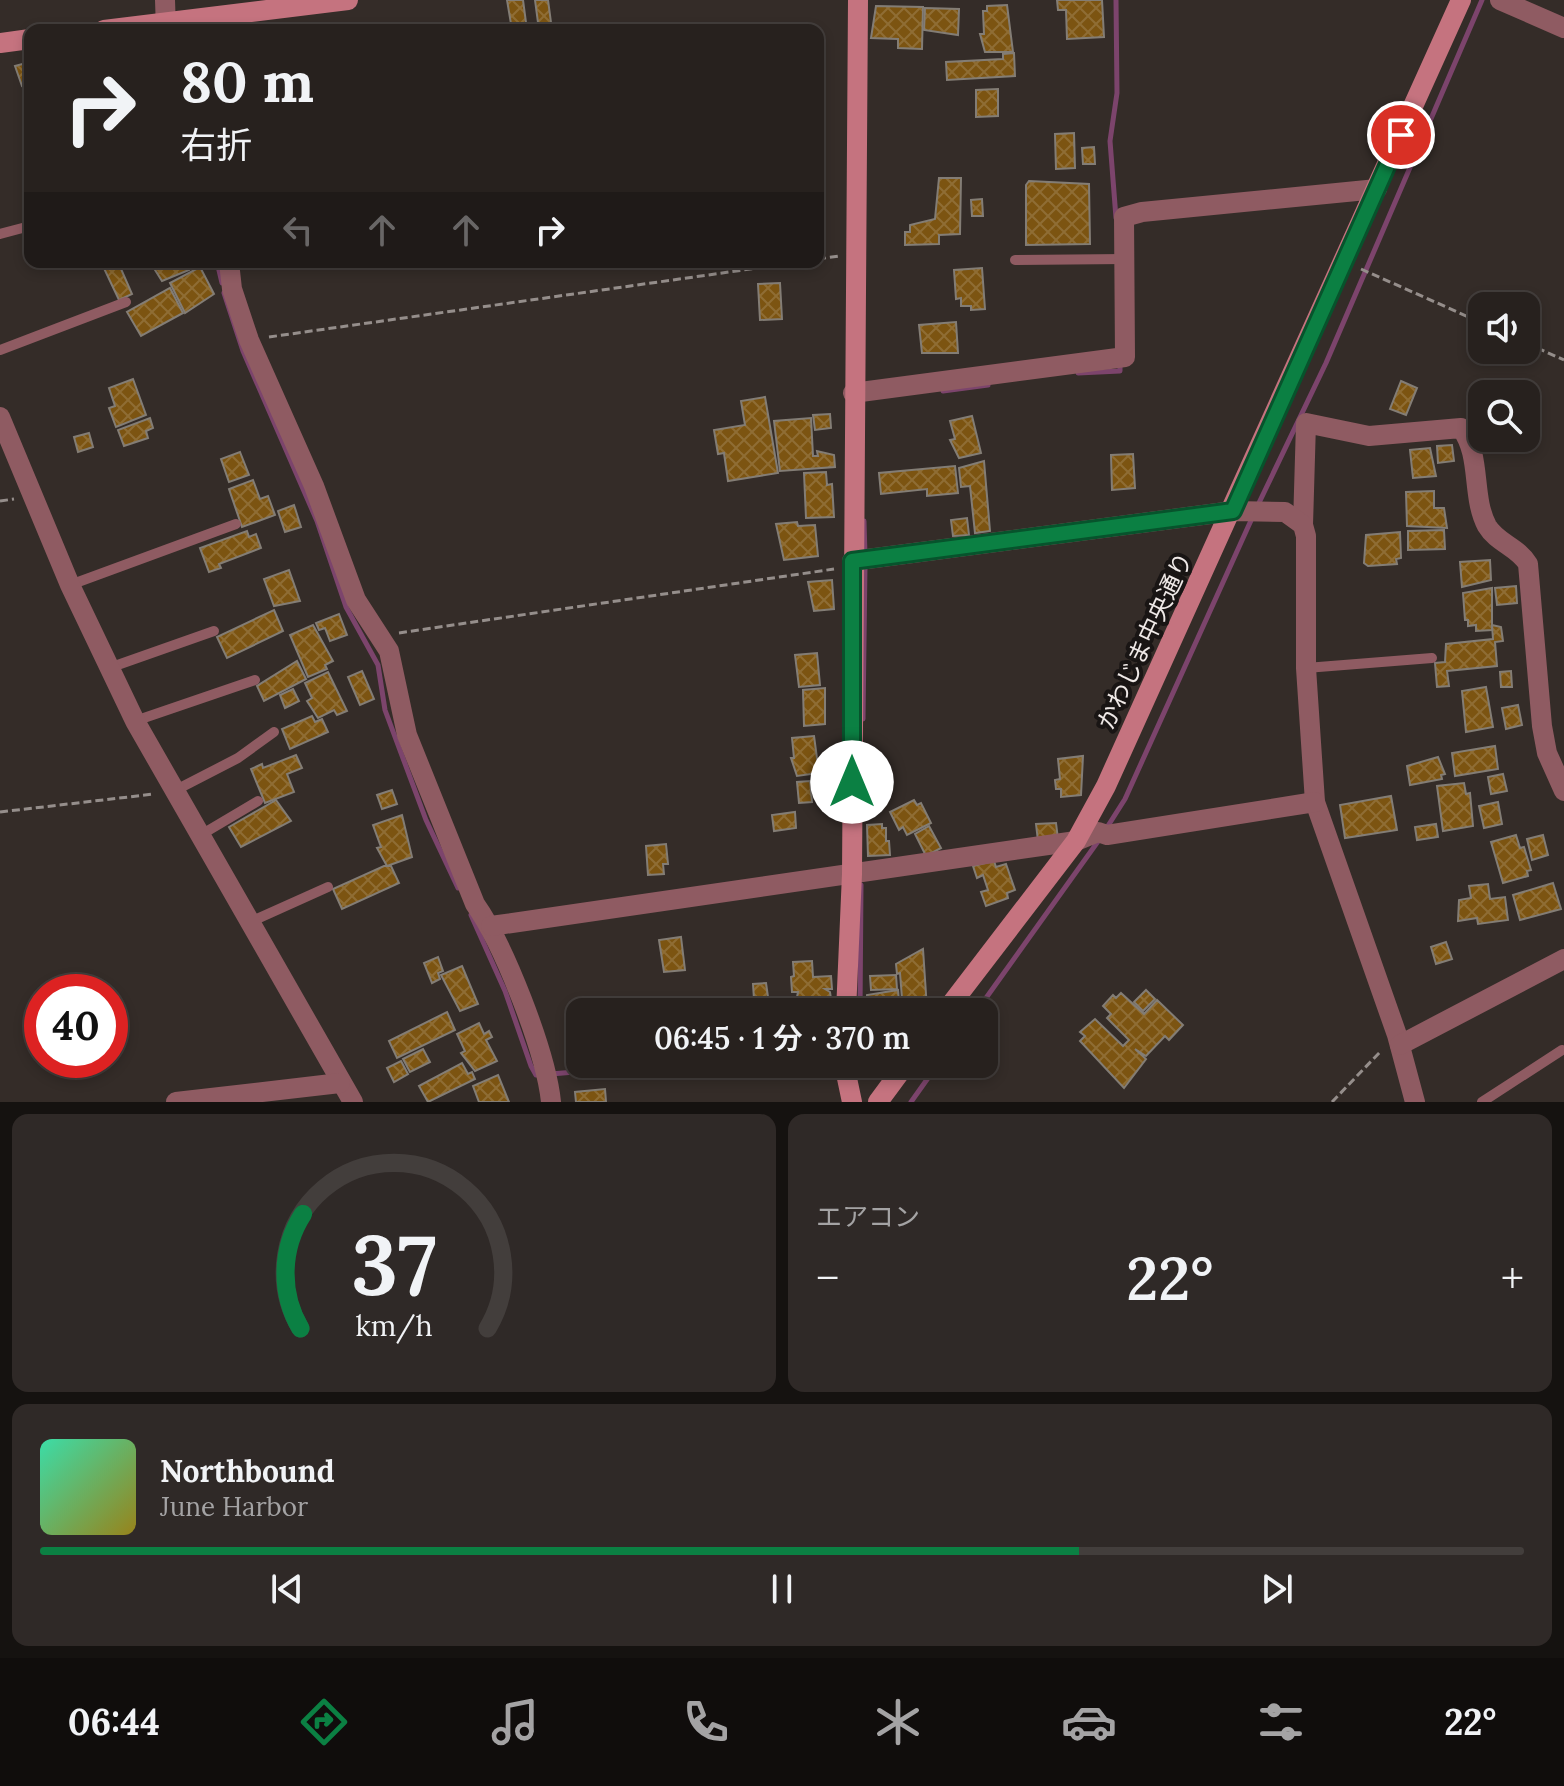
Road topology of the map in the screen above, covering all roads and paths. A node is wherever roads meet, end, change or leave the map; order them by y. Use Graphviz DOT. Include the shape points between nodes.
graph roads {
  1 [pos="165,0"];
  2 [pos="348,0"];
  3 [pos="858,0"];
  4 [pos="1461,0"];
  5 [pos="1500,0"];
  6 [pos="165,24"];
  7 [pos="179,24"];
  8 [pos="1564,28"];
  9 [pos="24,40"];
  10 [pos="0,43"];
  11 [pos="1377,189"];
  12 [pos="24,228"];
  13 [pos="0,234"];
  14 [pos="1125,259"];
  15 [pos="1015,260"];
  16 [pos="1344,261"];
  17 [pos="230,268"];
  18 [pos="758,268"];
  19 [pos="126,302"];
  20 [pos="1468,317"];
  21 [pos="249,340"];
  22 [pos="1540,349"];
  23 [pos="0,350"];
  24 [pos="1564,360"];
  25 [pos="853,393"];
  26 [pos="0,417"];
  27 [pos="1248,511"];
  28 [pos="236,524"];
  29 [pos="1303,525"];
  30 [pos="852,564"];
  31 [pos="70,585"];
  32 [pos="214,631"];
  33 [pos="379,636"];
  34 [pos="1432,658"];
  35 [pos="109,668"];
  36 [pos="1306,668"];
  37 [pos="255,680"];
  38 [pos="135,721"];
  39 [pos="274,732"];
  40 [pos="1562,782"];
  41 [pos="174,791"];
  42 [pos="258,801"];
  43 [pos="1315,802"];
  44 [pos="0,812"];
  45 [pos="199,836"];
  46 [pos="1076,841"];
  47 [pos="852,874"];
  48 [pos="328,887"];
  49 [pos="248,923"];
  50 [pos="491,926"];
  51 [pos="1564,959"];
  52 [pos="847,998"];
  53 [pos="956,998"];
  54 [pos="1398,1040"];
  55 [pos="1562,1050"];
  56 [pos="847,1078"];
  57 [pos="896,1078"];
  58 [pos="340,1083"];
  59 [pos="176,1102"];
  60 [pos="353,1102"];
  61 [pos="551,1102"];
  62 [pos="852,1102"];
  63 [pos="878,1102"];
  64 [pos="1332,1102"];
  65 [pos="1415,1102"];
  66 [pos="1482,1102"];
  1 -- 6 [label="street"];
  2 -- 7 [label="street"];
  3 -- 25 [label="street"];
  4 -- 11 [label="street, かわじま中央通り"];
  5 -- 8 [label="street"];
  9 -- 10 [label="street"];
  11 -- 14 [label="street" via="1142,212 1124,217"];
  11 -- 16 [label="street, かわじま中央通り"];
  12 -- 13 [label="lane"];
  14 -- 15 [label="lane"];
  14 -- 25 [label="street" via="1125,357"];
  16 -- 20 [label="path"];
  16 -- 27 [label="street, かわじま中央通り"];
  17 -- 21 [label="street"];
  18 -- 21 [label="path"];
  19 -- 23 [label="lane"];
  21 -- 33 [label="street" via="314,486 356,600"];
  22 -- 24 [label="path"];
  25 -- 30 [label="street"];
  26 -- 31 [label="street"];
  27 -- 29 [label="street" via="1285,512"];
  27 -- 30 [label="street"];
  27 -- 46 [label="street, かわじま中央通り"];
  28 -- 31 [label="lane"];
  29 -- 36 [label="street"];
  29 -- 40 [label="street" via="1306,423 1369,436 1461,428 1470,440 1487,525 1528,564 1539,711 1547,753"];
  30 -- 33 [label="path"];
  30 -- 47 [label="street"];
  31 -- 35 [label="street"];
  32 -- 35 [label="lane"];
  33 -- 50 [label="street" via="389,651 407,735 475,904"];
  34 -- 36 [label="lane"];
  35 -- 38 [label="street"];
  36 -- 43 [label="street"];
  37 -- 38 [label="lane"];
  38 -- 41 [label="street"];
  39 -- 41 [label="lane" via="238,758"];
  41 -- 44 [label="path"];
  41 -- 45 [label="street"];
  42 -- 45 [label="lane"];
  43 -- 46 [label="street"];
  43 -- 54 [label="street"];
  45 -- 49 [label="street"];
  46 -- 47 [label="street"];
  46 -- 53 [label="street, かわじま中央通り"];
  47 -- 50 [label="street"];
  47 -- 52 [label="street"];
  48 -- 49 [label="lane"];
  49 -- 58 [label="street"];
  50 -- 61 [label="street" via="543,1063"];
  51 -- 54 [label="street"];
  54 -- 64 [label="path"];
  54 -- 65 [label="street"];
  55 -- 66 [label="lane"];
  56 -- 62 [label="street"];
  57 -- 63 [label="street"];
  58 -- 59 [label="street"];
  58 -- 60 [label="street"];
}
